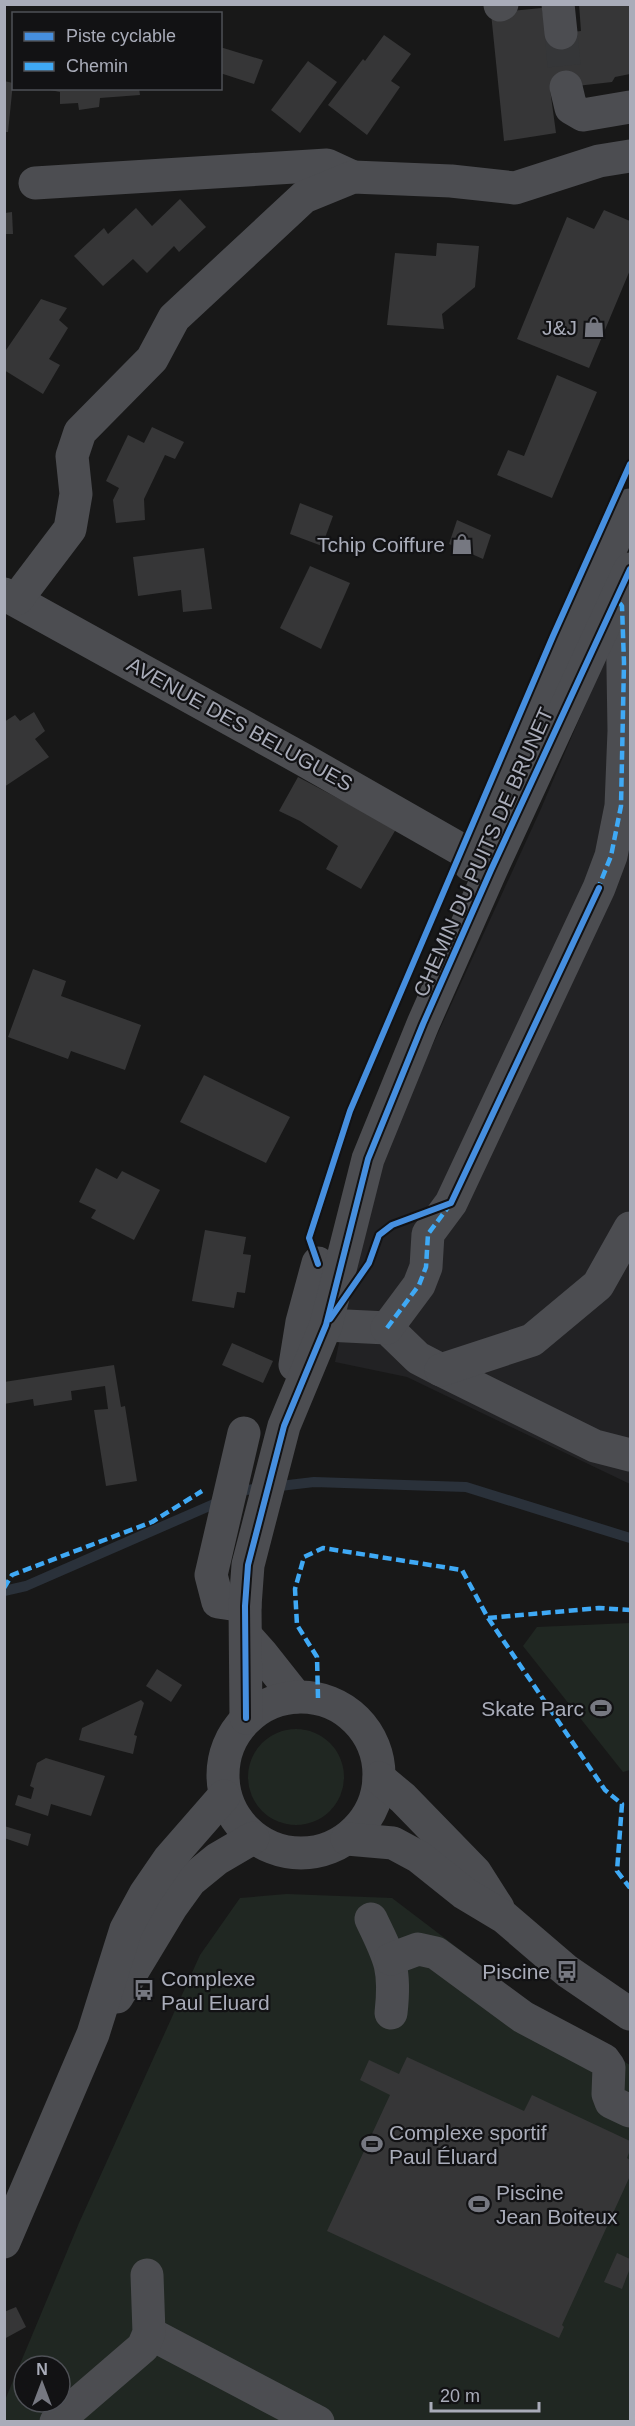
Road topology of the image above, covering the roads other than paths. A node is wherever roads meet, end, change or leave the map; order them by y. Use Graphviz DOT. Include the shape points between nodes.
graph roads {
  1 [pos="566,87"];
  2 [pos="630,107"];
  3 [pos="630,156"];
  4 [pos="353,177"];
  5 [pos="35,183"];
  6 [pos="630,505"];
  7 [pos="630,569"];
  8 [pos="11,596"];
  9 [pos="616,598"];
  10 [pos="627,756"];
  11 [pos="474,857"];
  12 [pos="630,1228"];
  13 [pos="326,1325"];
  14 [pos="387,1328"];
  15 [pos="441,1370"];
  16 [pos="244,1433"];
  17 [pos="280,1439"];
  18 [pos="630,1455"];
  19 [pos="245,1621"];
  20 [pos="296,1697"];
  21 [pos="246,1718"];
  22 [pos="379,1778"];
  23 [pos="224,1796"];
  24 [pos="253,1838"];
  25 [pos="347,1839"];
  26 [pos="504,1917"];
  27 [pos="371,1919"];
  28 [pos="391,1959"];
  29 [pos="392,2013"];
  30 [pos="630,2014"];
  31 [pos="93,2034"];
  32 [pos="630,2111"];
  33 [pos="4,2242"];
  34 [pos="147,2275"];
  35 [pos="149,2333"];
  36 [pos="56,2421"];
  37 [pos="318,2421"];
  1 -- 2 [label="street" via="571,108 583,115"];
  3 -- 4 [label="street" via="599,161 515,188"];
  4 -- 5 [label="street" via="327,165"];
  4 -- 8 [label="street" via="304,197 244,250 174,318 152,358 80,432 72,456 76,494 70,530"];
  6 -- 11 [label="street, CHEMIN DU PUITS DE BRUNET"];
  7 -- 9 [label="street, CHEMIN DU PUITS DE BRUNET"];
  8 -- 11 [label="street, AVENUE DES BELUGUES"];
  9 -- 10 [label="street" via="622,606"];
  9 -- 13 [label="street, CHEMIN DU PUITS DE BRUNET" via="491,870 377,1134"];
  10 -- 14 [label="street" via="611,856 599,888 451,1203 428,1233 426,1267 419,1285"];
  11 -- 17 [label="street, CHEMIN DU PUITS DE BRUNET" via="350,1155 302,1322"];
  12 -- 15 [label="street" via="598,1285 532,1340"];
  13 -- 14 [label="street"];
  13 -- 17 [label="street, CHEMIN DU PUITS DE BRUNET"];
  14 -- 15 [label="street" via="418,1358"];
  15 -- 18 [label="street" via="595,1446"];
  16 -- 19 [label="street" via="211,1575 218,1602"];
  17 -- 19 [label="street, CHEMIN DU PUITS DE BRUNET" via="248,1565"];
  19 -- 20 [label="street" via="262,1654"];
  19 -- 21 [label="street, CHEMIN DU PUITS DE BRUNET"];
  20 -- 21 [label="street" via="269,1703"];
  20 -- 22 [label="street" via="318,1698 355,1719 369,1736 377,1756"];
  21 -- 23 [label="street" via="225,1754"];
  22 -- 25 [label="street" via="370,1812"];
  22 -- 26 [label="street" via="475,1872"];
  23 -- 24 [label="street" via="240,1826"];
  23 -- 31 [label="street" via="169,1859 145,1894 126,1929"];
  24 -- 25 [label="street" via="270,1848 308,1854"];
  24 -- 31 [label="street" via="190,1881"];
  25 -- 26 [label="street" via="393,1843"];
  26 -- 30 [label="street" via="567,1971"];
  27 -- 28 [label="street"];
  28 -- 29 [label="street"];
  28 -- 32 [label="street" via="418,1949 436,1953 523,2017 604,2060 609,2067 611,2102"];
  31 -- 33 [label="street"];
  34 -- 35 [label="street"];
  35 -- 36 [label="street" via="143,2347"];
  35 -- 37 [label="street"];
}
